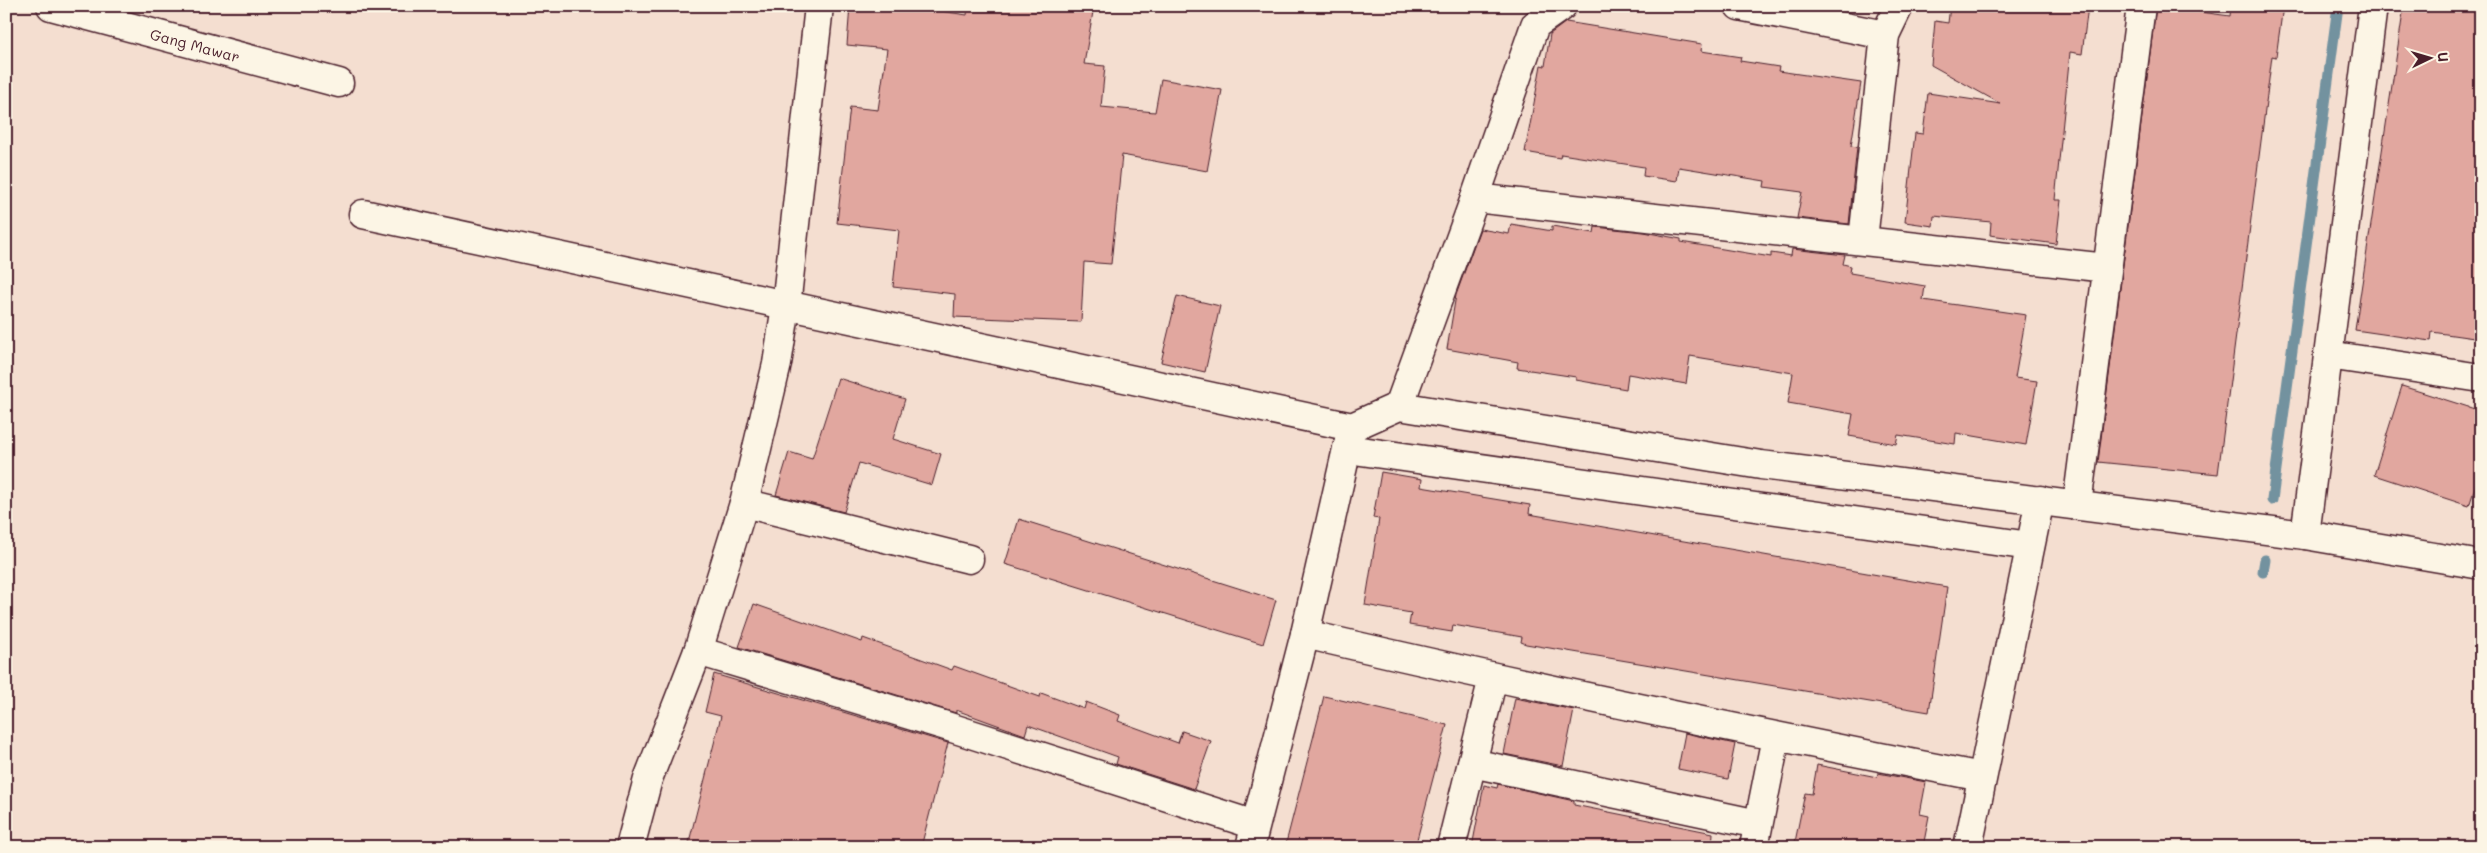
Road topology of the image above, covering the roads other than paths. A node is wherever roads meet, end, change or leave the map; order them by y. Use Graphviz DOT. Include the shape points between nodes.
graph roads {
  1 [pos="51,6"];
  2 [pos="819,6"];
  3 [pos="1562,6"];
  4 [pos="1739,6"];
  5 [pos="1899,6"];
  6 [pos="2140,6"];
  7 [pos="2373,6"];
  8 [pos="1884,35"];
  9 [pos="339,83"];
  10 [pos="1475,198"];
  11 [pos="363,214"];
  12 [pos="1863,240"];
  13 [pos="2107,268"];
  14 [pos="786,306"];
  15 [pos="2328,355"];
  16 [pos="2481,378"];
  17 [pos="1398,406"];
  18 [pos="1350,438"];
  19 [pos="2040,500"];
  20 [pos="744,503"];
  21 [pos="2077,505"];
  22 [pos="2305,535"];
  23 [pos="2030,546"];
  24 [pos="969,559"];
  25 [pos="2481,565"];
  26 [pos="1305,634"];
  27 [pos="698,651"];
  28 [pos="1493,678"];
  29 [pos="1776,737"];
  30 [pos="1472,763"];
  31 [pos="1982,777"];
  32 [pos="1252,836"];
  33 [pos="1756,836"];
  34 [pos="630,847"];
  35 [pos="1451,847"];
  36 [pos="1968,847"];
  1 -- 9 [label="street, Gang Mawar"];
  2 -- 14 [label="street"];
  3 -- 10 [label="street" via="1535,25"];
  4 -- 8 [label="street"];
  5 -- 8 [label="street"];
  6 -- 13 [label="street"];
  7 -- 15 [label="street"];
  8 -- 12 [label="street"];
  10 -- 12 [label="street"];
  10 -- 17 [label="street"];
  11 -- 14 [label="street"];
  12 -- 13 [label="street"];
  13 -- 21 [label="street"];
  14 -- 18 [label="street"];
  14 -- 20 [label="street" via="777,364"];
  15 -- 16 [label="street"];
  15 -- 22 [label="street"];
  17 -- 18 [label="street"];
  17 -- 19 [label="street" via="1761,465"];
  18 -- 23 [label="street"];
  18 -- 26 [label="street"];
  19 -- 21 [label="street"];
  19 -- 23 [label="street"];
  20 -- 24 [label="street"];
  20 -- 27 [label="street"];
  21 -- 22 [label="street"];
  22 -- 25 [label="street"];
  23 -- 31 [label="street"];
  26 -- 28 [label="street"];
  26 -- 32 [label="street"];
  27 -- 32 [label="street" via="943,725"];
  27 -- 34 [label="street" via="648,778"];
  28 -- 29 [label="street"];
  28 -- 30 [label="street"];
  29 -- 31 [label="street"];
  29 -- 33 [label="street"];
  30 -- 33 [label="street"];
  30 -- 35 [label="street"];
  31 -- 36 [label="street"];
}
